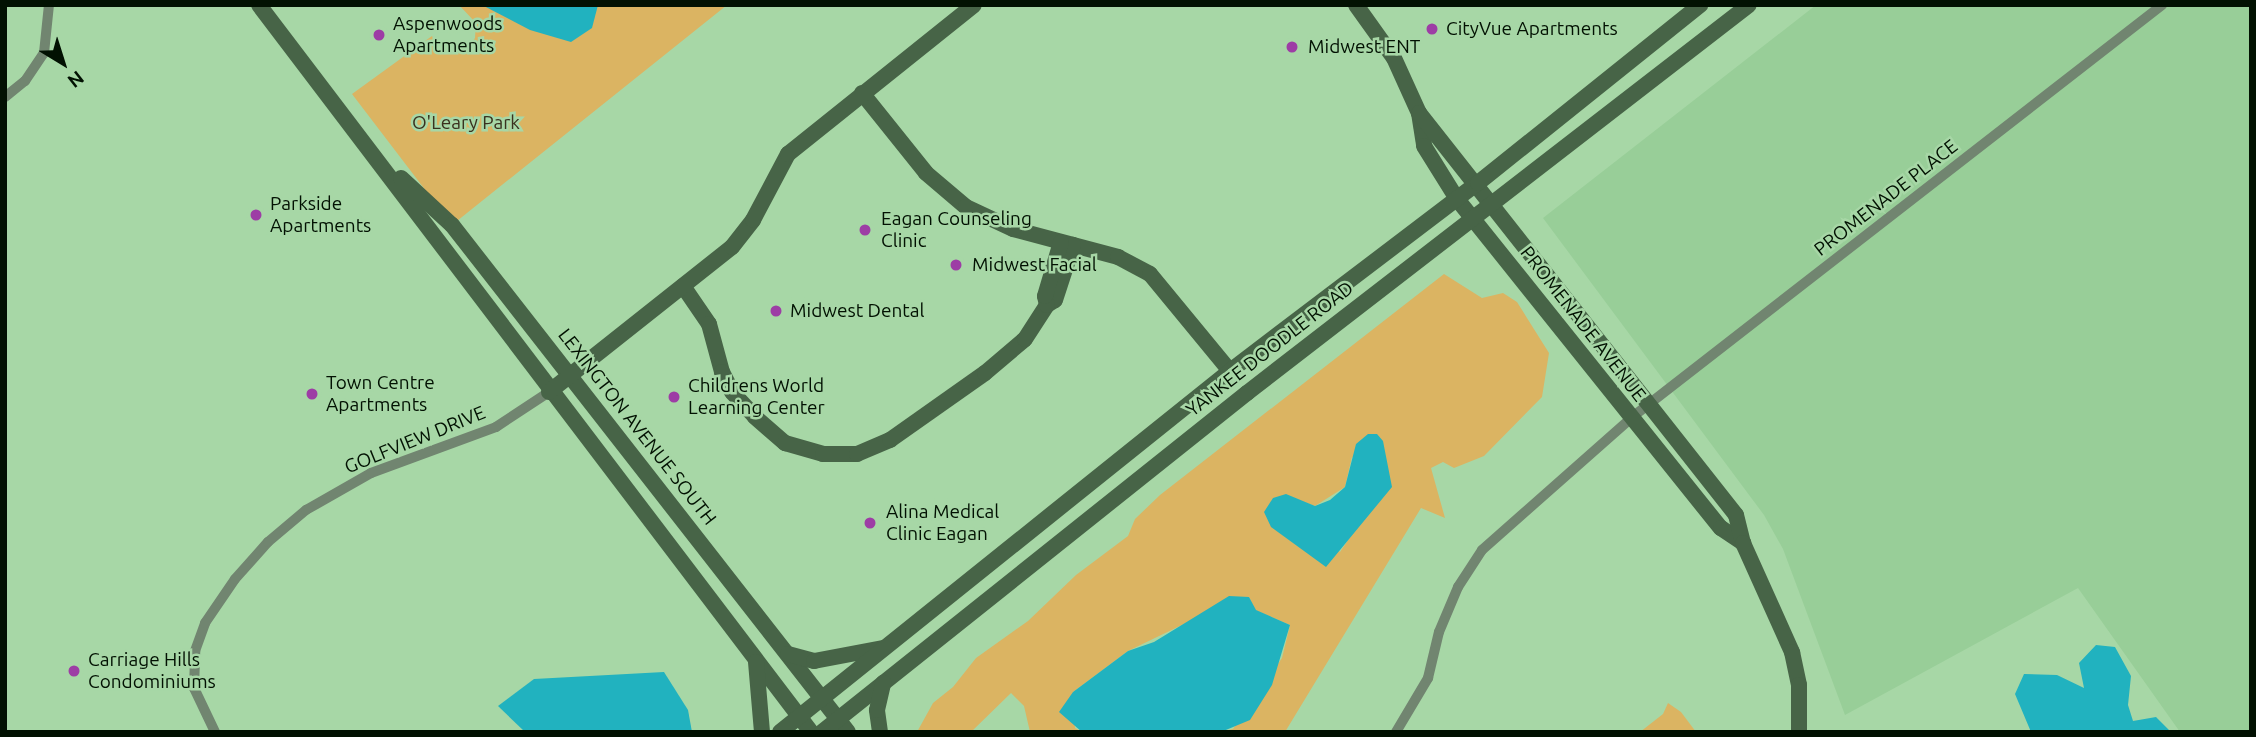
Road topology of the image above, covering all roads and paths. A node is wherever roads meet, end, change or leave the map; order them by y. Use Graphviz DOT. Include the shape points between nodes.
graph roads {
  1 [pos="49,5"];
  2 [pos="260,5"];
  3 [pos="974,5"];
  4 [pos="1356,5"];
  5 [pos="1700,5"];
  6 [pos="1749,5"];
  7 [pos="2162,5"];
  8 [pos="862,93"];
  9 [pos="5,97"];
  10 [pos="1419,113"];
  11 [pos="381,160"];
  12 [pos="1478,183"];
  13 [pos="1457,198"];
  14 [pos="1494,203"];
  15 [pos="1473,219"];
  16 [pos="1067,243"];
  17 [pos="683,286"];
  18 [pos="1230,371"];
  19 [pos="570,375"];
  20 [pos="549,392"];
  21 [pos="1648,405"];
  22 [pos="1631,418"];
  23 [pos="1743,543"];
  24 [pos="885,648"];
  25 [pos="787,653"];
  26 [pos="755,660"];
  27 [pos="883,683"];
  28 [pos="822,698"];
  29 [pos="799,716"];
  30 [pos="843,725"];
  31 [pos="215,732"];
  32 [pos="762,732"];
  33 [pos="780,732"];
  34 [pos="811,732"];
  35 [pos="822,732"];
  36 [pos="880,732"];
  37 [pos="1396,732"];
  38 [pos="1799,732"];
  1 -- 9 [label="street" via="44,53 25,81"];
  2 -- 11 [label="street, LEXINGTON AVENUE SOUTH"];
  3 -- 8 [label="street"];
  4 -- 10 [label="street, PROMENADE AVENUE" via="1394,58"];
  5 -- 12 [label="street, YANKEE DOODLE ROAD"];
  6 -- 14 [label="street, YANKEE DOODLE ROAD"];
  7 -- 21 [label="street, PROMENADE PLACE"];
  8 -- 16 [label="street" via="926,173 966,207 1013,229"];
  8 -- 17 [label="street" via="788,154 753,220 732,247"];
  10 -- 12 [label="street, PROMENADE AVENUE"];
  10 -- 13 [label="street, PROMENADE AVENUE" via="1424,146"];
  11 -- 19 [label="street, LEXINGTON AVENUE SOUTH" via="452,225"];
  11 -- 20 [label="street, LEXINGTON AVENUE SOUTH"];
  12 -- 13 [label="street, YANKEE DOODLE ROAD"];
  12 -- 14 [label="street, PROMENADE AVENUE"];
  13 -- 15 [label="street, PROMENADE AVENUE"];
  13 -- 18 [label="street, YANKEE DOODLE ROAD"];
  14 -- 15 [label="street, YANKEE DOODLE ROAD"];
  14 -- 21 [label="street, PROMENADE AVENUE"];
  15 -- 22 [label="street, PROMENADE AVENUE"];
  15 -- 27 [label="street, YANKEE DOODLE ROAD"];
  16 -- 17 [label="street" via="1055,300 1025,339 890,440 856,454 823,454 785,443 733,392 722,372 709,324"];
  16 -- 18 [label="street" via="1126,260 1150,274"];
  17 -- 19 [label="street"];
  18 -- 24 [label="street, YANKEE DOODLE ROAD"];
  19 -- 20 [label="street"];
  19 -- 25 [label="street, LEXINGTON AVENUE SOUTH"];
  20 -- 26 [label="street, LEXINGTON AVENUE SOUTH"];
  20 -- 31 [label="street, GOLFVIEW DRIVE" via="496,427 371,473 306,510 268,542 205,623 195,651 194,688"];
  21 -- 22 [label="street, PROMENADE PLACE"];
  21 -- 23 [label="street, PROMENADE AVENUE" via="1736,515"];
  22 -- 23 [label="street, PROMENADE AVENUE" via="1721,528"];
  22 -- 37 [label="street, PROMENADE PLACE" via="1482,550 1447,613 1429,678"];
  23 -- 38 [label="street, PROMENADE AVENUE" via="1792,652 1799,685"];
  24 -- 25 [label="street" via="814,660"];
  24 -- 28 [label="street, YANKEE DOODLE ROAD"];
  25 -- 28 [label="street, LEXINGTON AVENUE SOUTH"];
  26 -- 29 [label="street, LEXINGTON AVENUE SOUTH"];
  26 -- 32 [label="street"];
  27 -- 30 [label="street, YANKEE DOODLE ROAD"];
  27 -- 36 [label="street" via="877,710"];
  28 -- 29 [label="street, YANKEE DOODLE ROAD"];
  28 -- 30 [label="street, LEXINGTON AVENUE SOUTH"];
  29 -- 33 [label="street, YANKEE DOODLE ROAD"];
  29 -- 34 [label="street, LEXINGTON AVENUE SOUTH"];
  30 -- 35 [label="street, YANKEE DOODLE ROAD"];
}
